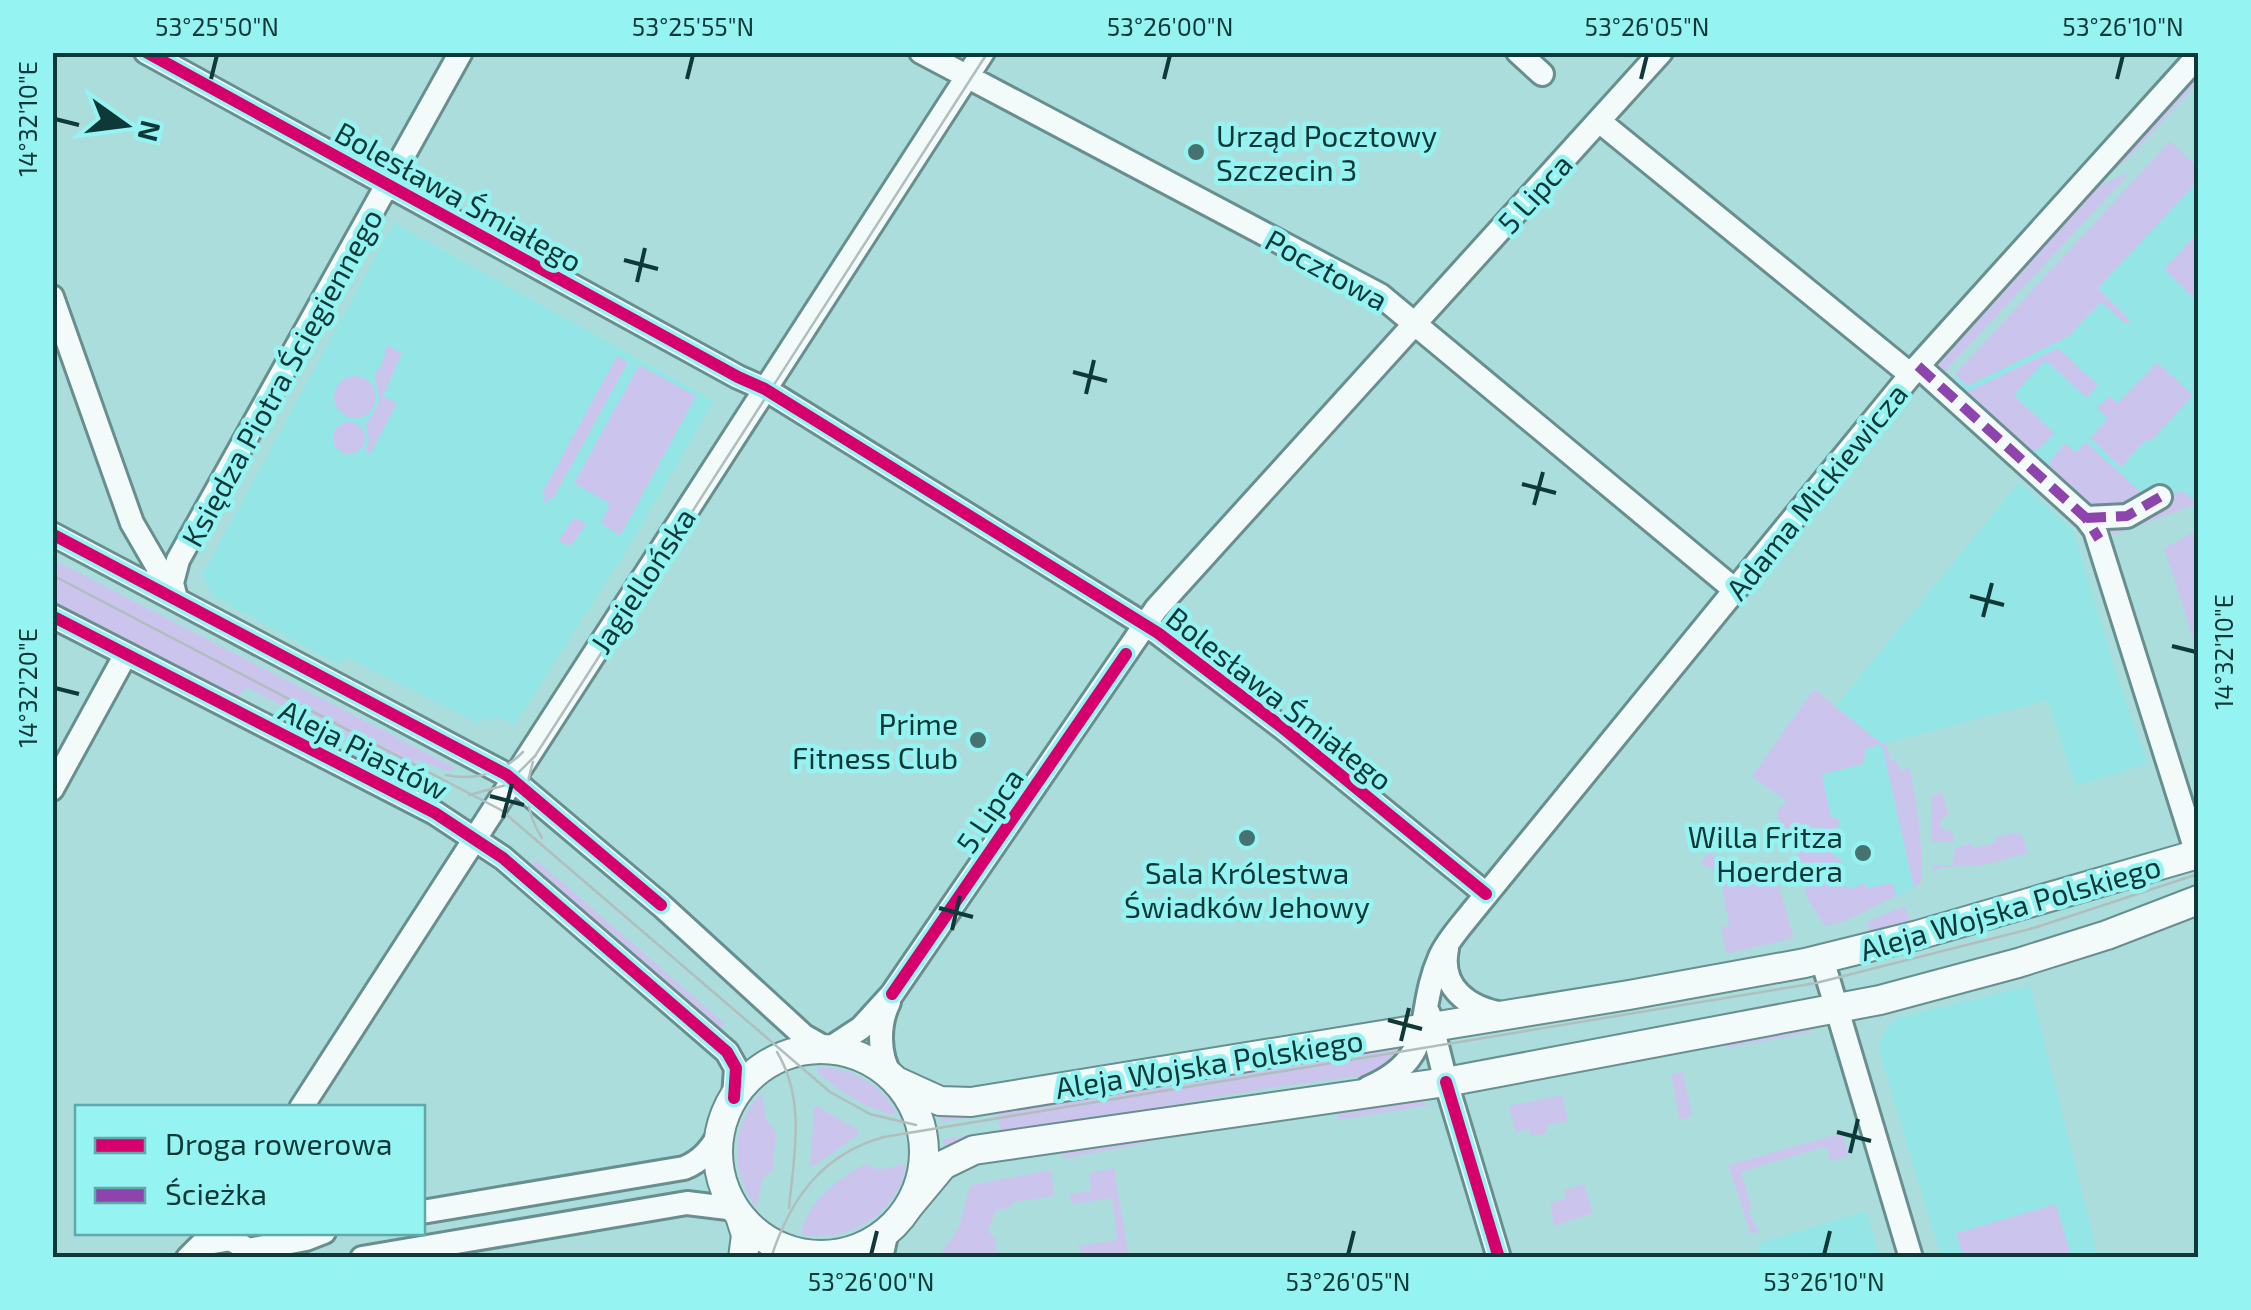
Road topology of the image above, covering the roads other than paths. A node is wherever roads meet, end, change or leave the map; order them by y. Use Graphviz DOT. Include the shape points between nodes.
graph roads {
  1 [pos="146,52"];
  2 [pos="461,52"];
  3 [pos="921,52"];
  4 [pos="983,52"];
  5 [pos="1518,52"];
  6 [pos="1661,52"];
  7 [pos="2198,56"];
  8 [pos="1542,74"];
  9 [pos="968,76"];
  10 [pos="1599,121"];
  11 [pos="389,185"];
  12 [pos="52,297"];
  13 [pos="1416,325"];
  14 [pos="1914,371"];
  15 [pos="765,389"];
  16 [pos="2160,497"];
  17 [pos="2086,518"];
  18 [pos="132,523"];
  19 [pos="52,534"];
  20 [pos="109,564"];
  21 [pos="1735,590"];
  22 [pos="176,599"];
  23 [pos="52,616"];
  24 [pos="1146,624"];
  25 [pos="126,654"];
  26 [pos="514,779"];
  27 [pos="52,789"];
  28 [pos="475,837"];
  29 [pos="2198,854"];
  30 [pos="1486,894"];
  31 [pos="2198,900"];
  32 [pos="1450,941"];
  33 [pos="1822,959"];
  34 [pos="892,994"];
  35 [pos="1836,1009"];
  36 [pos="1506,1015"];
  37 [pos="1427,1027"];
  38 [pos="828,1049"];
  39 [pos="894,1079"];
  40 [pos="1446,1082"];
  41 [pos="1350,1095"];
  42 [pos="734,1098"];
  43 [pos="302,1105"];
  44 [pos="721,1129"];
  45 [pos="908,1207"];
  46 [pos="425,1211"];
  47 [pos="738,1213"];
  48 [pos="315,1235"];
  49 [pos="202,1244"];
  50 [pos="884,1244"];
  51 [pos="243,1245"];
  52 [pos="832,1256"];
  53 [pos="362,1258"];
  54 [pos="743,1258"];
  55 [pos="1498,1258"];
  56 [pos="1911,1258"];
  1 -- 11 [label="street, Bolesława Śmiałego"];
  2 -- 11 [label="street, Księdza Piotra Ściegiennego"];
  3 -- 9 [label="street, Pocztowa"];
  4 -- 9 [label="street, Jagiellońska"];
  5 -- 8 [label="street"];
  6 -- 10 [label="street, 5 Lipca"];
  7 -- 14 [label="street, Adama Mickiewicza"];
  9 -- 13 [label="street, Pocztowa" via="1372,291"];
  9 -- 15 [label="street, Jagiellońska"];
  10 -- 13 [label="street, 5 Lipca"];
  10 -- 14 [label="street"];
  11 -- 15 [label="street, Bolesława Śmiałego"];
  11 -- 22 [label="street, Księdza Piotra Ściegiennego" via="178,560"];
  12 -- 18 [label="street"];
  13 -- 21 [label="street, Pocztowa"];
  13 -- 24 [label="street, 5 Lipca"];
  14 -- 17 [label="street"];
  14 -- 21 [label="street, Adama Mickiewicza"];
  15 -- 24 [label="street, Bolesława Śmiałego"];
  15 -- 26 [label="street, Jagiellońska"];
  16 -- 17 [label="street" via="2127,516"];
  17 -- 29 [label="street" via="2104,554"];
  18 -- 20 [label="street" via="123,558"];
  18 -- 22 [label="street"];
  19 -- 20 [label="street, Aleja Piastów"];
  20 -- 22 [label="street, Aleja Piastów"];
  21 -- 30 [label="street, Adama Mickiewicza"];
  22 -- 26 [label="street, Aleja Piastów"];
  23 -- 25 [label="street, Aleja Piastów"];
  24 -- 30 [label="street, Bolesława Śmiałego"];
  24 -- 34 [label="street, 5 Lipca"];
  25 -- 27 [label="street"];
  25 -- 28 [label="street, Aleja Piastów"];
  26 -- 28 [label="street, Jagiellońska"];
  26 -- 38 [label="street, Aleja Piastów" via="804,1036"];
  28 -- 42 [label="street, Aleja Piastów" via="728,1052 736,1068"];
  28 -- 43 [label="street, Jagiellońska"];
  29 -- 33 [label="main road, Aleja Wojska Polskiego"];
  30 -- 32 [label="street, Adama Mickiewicza"];
  31 -- 35 [label="main road, Aleja Wojska Polskiego" via="2018,963"];
  32 -- 36 [label="street" via="1445,965 1456,991 1477,1008"];
  32 -- 37 [label="street, Adama Mickiewicza" via="1430,990"];
  33 -- 35 [label="street, Aleja Wojska Polskiego"];
  33 -- 36 [label="main road, Aleja Wojska Polskiego"];
  34 -- 38 [label="street, 5 Lipca" via="861,1028"];
  34 -- 39 [label="street, 5 Lipca" via="881,1031 882,1055"];
  35 -- 40 [label="main road, Aleja Wojska Polskiego"];
  35 -- 56 [label="street"];
  36 -- 37 [label="main road, Aleja Wojska Polskiego"];
  37 -- 39 [label="main road, Aleja Wojska Polskiego" via="971,1102 940,1101"];
  37 -- 40 [label="street"];
  37 -- 41 [label="street, Aleja Wojska Polskiego" via="1406,1066"];
  38 -- 39 [label="main road" via="858,1056"];
  38 -- 42 [label="main road" via="774,1060"];
  39 -- 45 [label="main road" via="923,1136 922,1171"];
  40 -- 41 [label="main road, Aleja Wojska Polskiego"];
  40 -- 55 [label="street"];
  41 -- 45 [label="main road, Aleja Wojska Polskiego" via="968,1152 948,1160"];
  42 -- 44 [label="main road"];
  44 -- 46 [label="street" via="710,1149 684,1168"];
  44 -- 47 [label="main road" via="720,1172"];
  45 -- 50 [label="main road"];
  47 -- 52 [label="main road" via="784,1248"];
  47 -- 53 [label="street" via="687,1203"];
  47 -- 54 [label="main road" via="746,1235"];
  48 -- 51 [label="street"];
  49 -- 51 [label="street" via="231,1239"];
  50 -- 52 [label="main road"];
}
